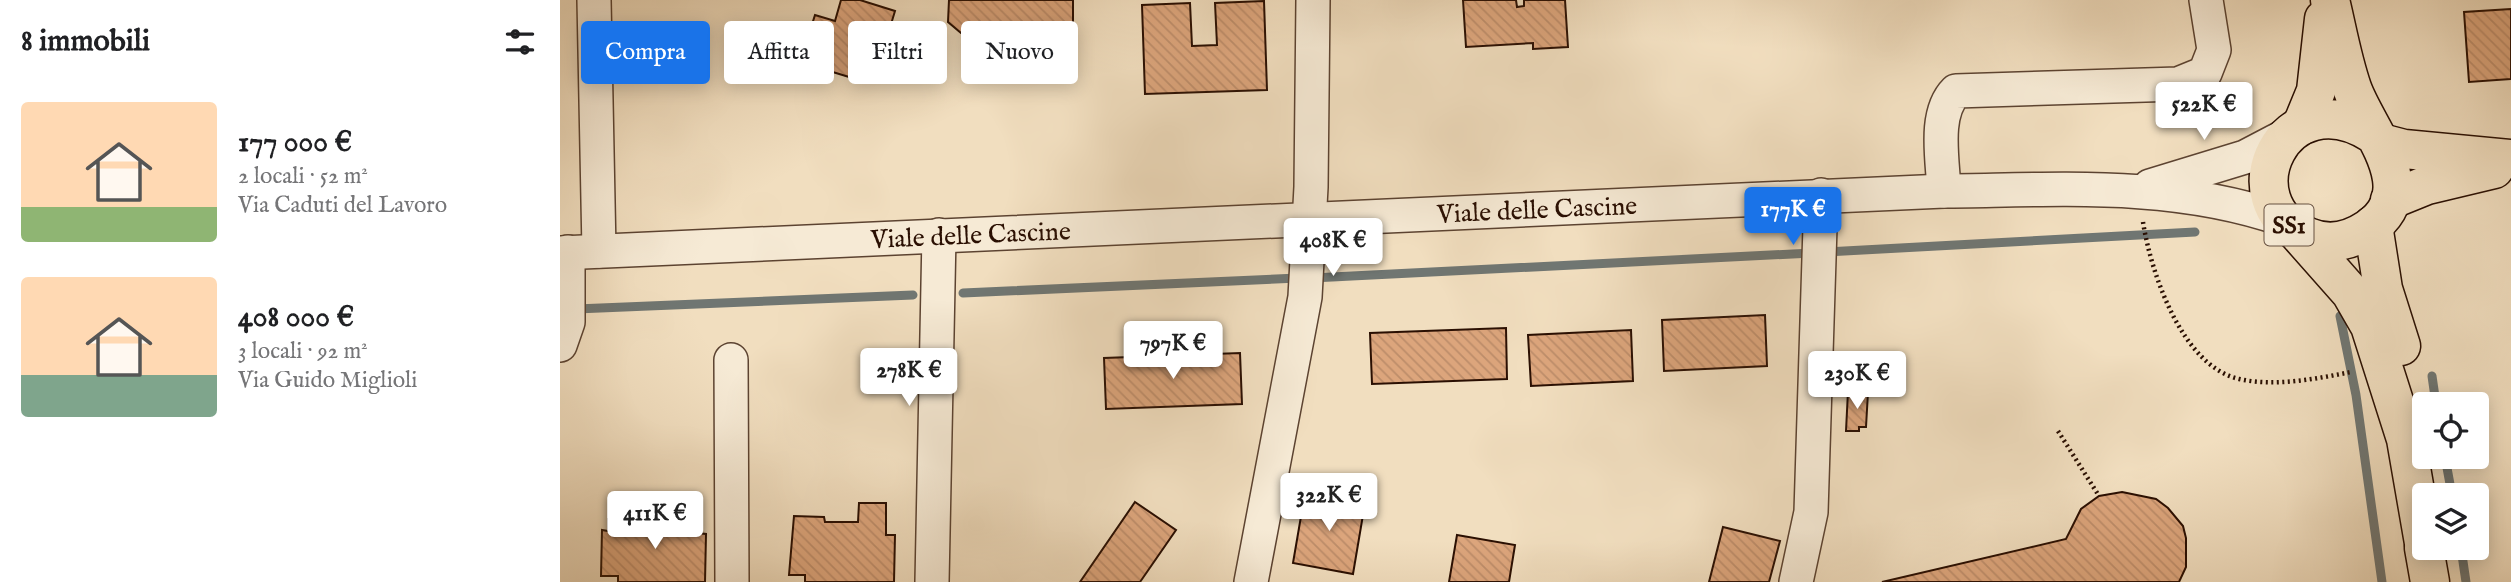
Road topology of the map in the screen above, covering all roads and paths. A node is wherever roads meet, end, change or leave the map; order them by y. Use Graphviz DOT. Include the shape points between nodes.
graph roads {
  1 [pos="594,0"];
  2 [pos="1312,0"];
  3 [pos="2206,0"];
  4 [pos="2328,0"];
  5 [pos="2295,130"];
  6 [pos="2377,138"];
  7 [pos="2511,159"];
  8 [pos="2511,166"];
  9 [pos="2137,190"];
  10 [pos="1944,191"];
  11 [pos="1820,209"];
  12 [pos="2382,213"];
  13 [pos="1308,218"];
  14 [pos="2143,225"];
  15 [pos="2290,226"];
  16 [pos="939,235"];
  17 [pos="576,252"];
  18 [pos="565,320"];
  19 [pos="731,360"];
  20 [pos="2344,373"];
  21 [pos="2058,431"];
  22 [pos="2406,439"];
  23 [pos="2413,483"];
  24 [pos="2099,496"];
  25 [pos="2426,560"];
  26 [pos="732,582"];
  27 [pos="932,582"];
  28 [pos="1251,582"];
  29 [pos="1796,582"];
  30 [pos="2430,582"];
  1 -- 17 [label="street"];
  2 -- 13 [label="street"];
  3 -- 10 [label="street" via="2214,50 2205,73 2192,80 1956,91 1943,115"];
  4 -- 5 [label="main road, SS1" via="2316,92"];
  4 -- 6 [label="main road, SS1" via="2349,78"];
  5 -- 6 [label="main road" via="2320,119 2339,118"];
  5 -- 9 [label="street, Viale delle Cascine" via="2245,157"];
  5 -- 15 [label="main road, SS1" via="2276,150 2268,186"];
  6 -- 7 [label="main road" via="2404,149"];
  6 -- 12 [label="main road, SS1" via="2392,171"];
  8 -- 12 [label="main road" via="2427,185"];
  9 -- 10 [label="street, Viale delle Cascine"];
  9 -- 15 [label="street, Viale delle Cascine" via="2222,201"];
  10 -- 11 [label="street, Viale delle Cascine"];
  11 -- 13 [label="street, Viale delle Cascine"];
  11 -- 29 [label="street" via="1811,512"];
  12 -- 15 [label="main road, SS1" via="2356,237 2336,242 2316,240"];
  12 -- 22 [label="main road, SS1" via="2383,289 2405,368"];
  13 -- 16 [label="street, Viale delle Cascine"];
  13 -- 28 [label="street" via="1305,297"];
  14 -- 20 [label="path" via="2155,276 2171,311 2214,368 2265,383"];
  15 -- 22 [label="main road, SS1" via="2335,272 2366,317"];
  16 -- 17 [label="street, Viale delle Cascine"];
  16 -- 27 [label="street"];
  17 -- 18 [label="street"];
  19 -- 26 [label="street"];
  21 -- 24 [label="path"];
  22 -- 23 [label="main road"];
  25 -- 30 [label="main road"];
}
